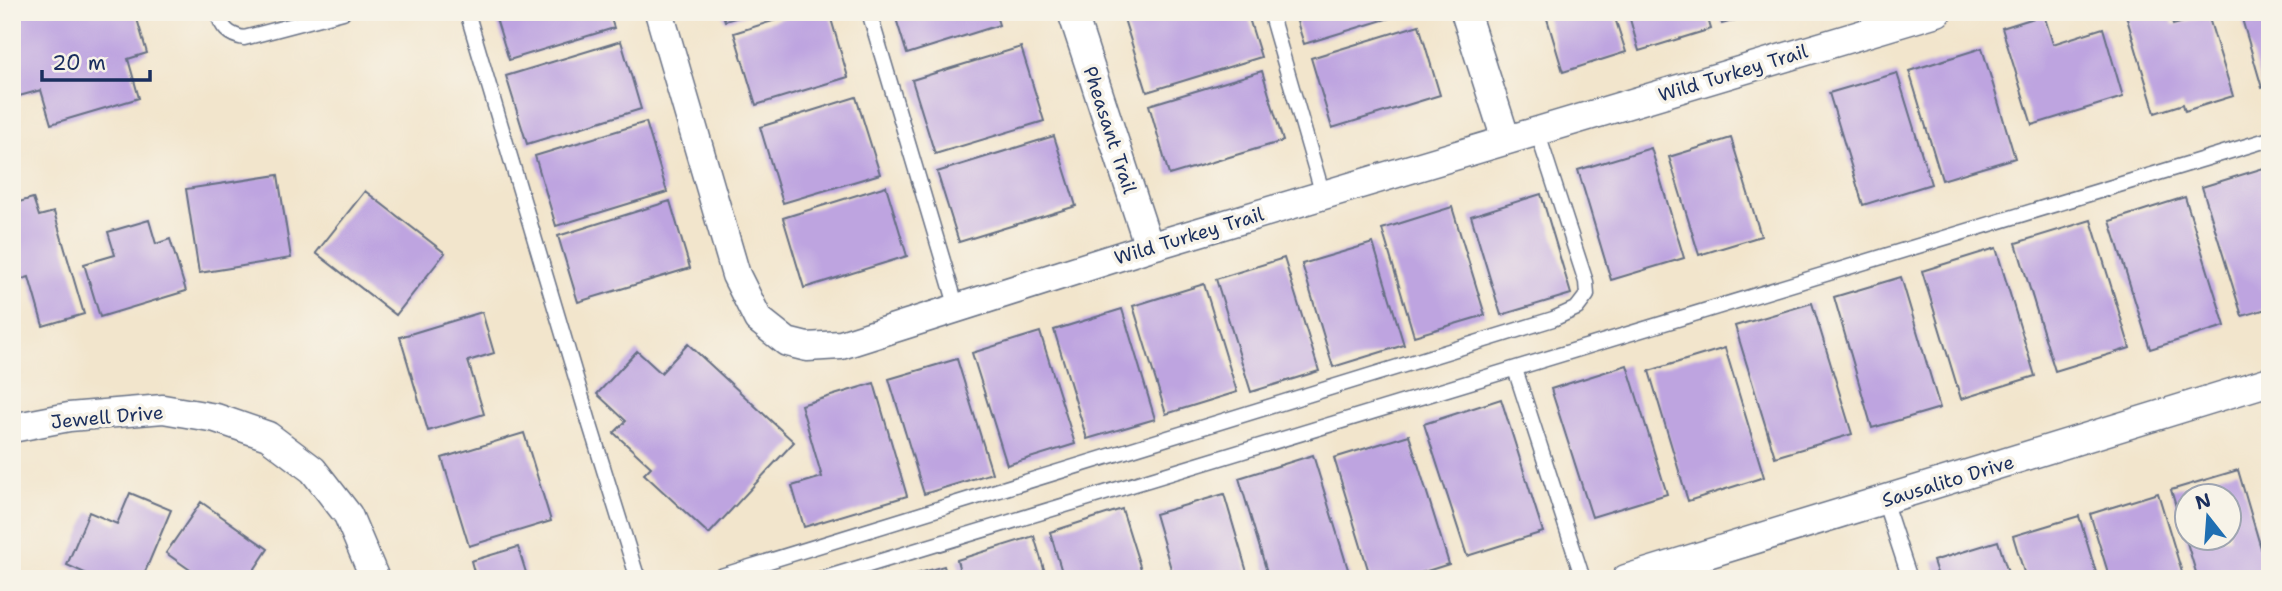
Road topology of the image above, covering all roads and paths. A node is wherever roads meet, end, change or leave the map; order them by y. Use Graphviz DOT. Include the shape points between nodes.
graph roads {
  1 [pos="217,12"];
  2 [pos="342,12"];
  3 [pos="467,12"];
  4 [pos="659,12"];
  5 [pos="869,12"];
  6 [pos="1072,12"];
  7 [pos="1270,12"];
  8 [pos="1465,12"];
  9 [pos="1937,12"];
  10 [pos="1536,131"];
  11 [pos="2270,139"];
  12 [pos="1506,140"];
  13 [pos="1323,195"];
  14 [pos="1149,247"];
  15 [pos="957,308"];
  16 [pos="1516,369"];
  17 [pos="2270,381"];
  18 [pos="12,428"];
  19 [pos="1884,500"];
  20 [pos="375,579"];
  21 [pos="640,579"];
  22 [pos="711,579"];
  23 [pos="822,579"];
  24 [pos="1583,579"];
  25 [pos="1626,579"];
  26 [pos="1910,579"];
  1 -- 2 [label="lane" via="231,36 244,38"];
  3 -- 21 [label="lane"];
  4 -- 15 [label="street, Wild Turkey Trail" via="736,275 758,319 787,342 807,347 841,345"];
  5 -- 15 [label="lane"];
  6 -- 14 [label="street, Pheasant Trail"];
  7 -- 13 [label="lane"];
  8 -- 12 [label="street"];
  9 -- 10 [label="street, Wild Turkey Trail"];
  10 -- 12 [label="street, Wild Turkey Trail"];
  10 -- 22 [label="lane" via="1586,282 1587,295 1577,308"];
  11 -- 16 [label="lane"];
  12 -- 13 [label="street, Wild Turkey Trail"];
  13 -- 14 [label="street, Wild Turkey Trail"];
  14 -- 15 [label="street, Wild Turkey Trail"];
  16 -- 23 [label="lane"];
  16 -- 24 [label="lane"];
  17 -- 19 [label="street, Sausalito Drive"];
  18 -- 20 [label="street, Jewell Drive" via="69,417 163,409 216,418 268,436 313,470 348,515"];
  19 -- 25 [label="street, Sausalito Drive"];
  19 -- 26 [label="lane"];
}
